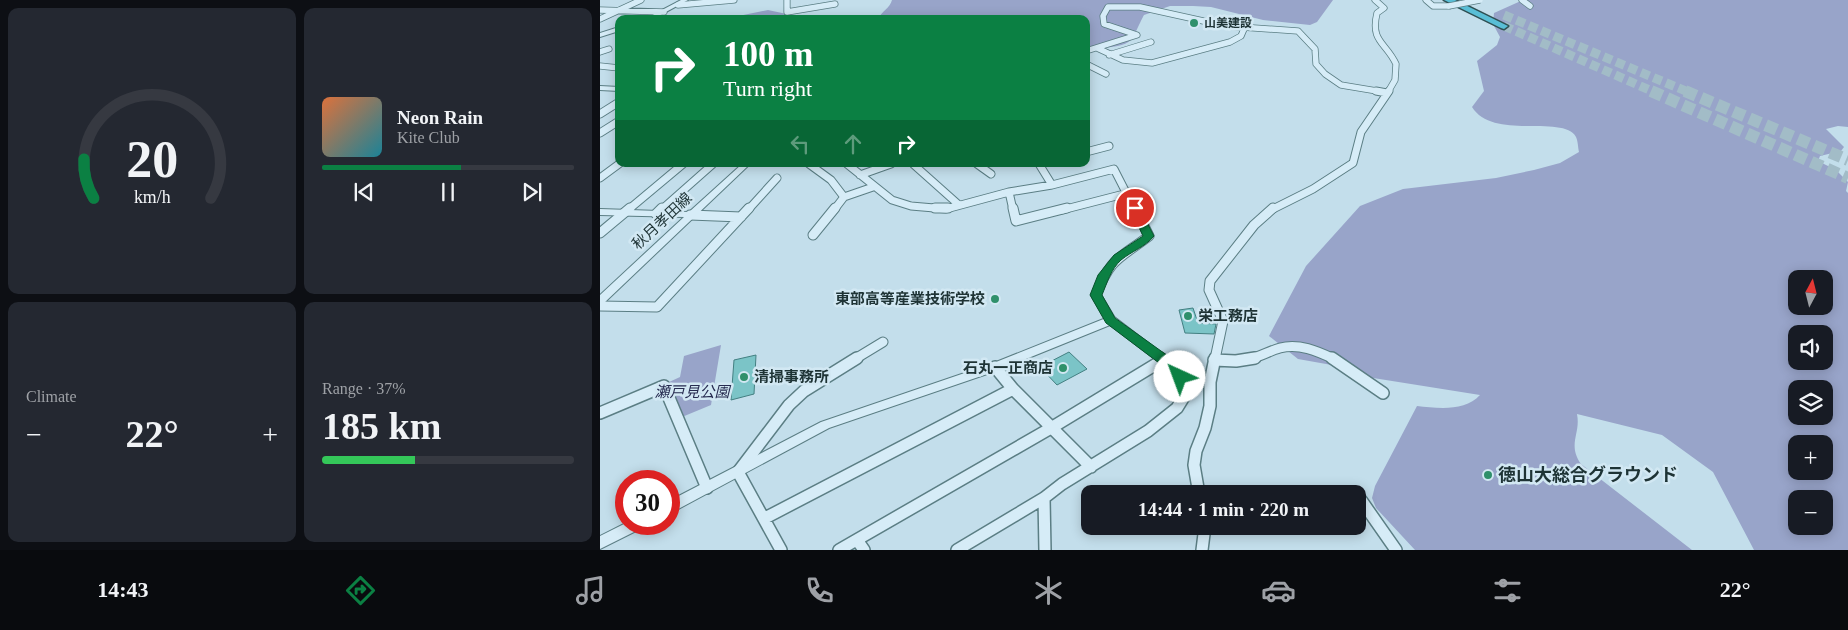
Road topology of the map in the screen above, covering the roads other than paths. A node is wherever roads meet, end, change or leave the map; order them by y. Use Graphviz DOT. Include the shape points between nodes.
graph roads {
  1 [pos="641,0"];
  2 [pos="685,0"];
  3 [pos="728,0"];
  4 [pos="734,0"];
  5 [pos="1375,0"];
  6 [pos="1426,0"];
  7 [pos="1468,0"];
  8 [pos="1480,0"];
  9 [pos="1522,0"];
  10 [pos="834,2"];
  11 [pos="787,3"];
  12 [pos="1448,3"];
  13 [pos="678,5"];
  14 [pos="1530,6"];
  15 [pos="600,10"];
  16 [pos="621,10"];
  17 [pos="1495,11"];
  18 [pos="664,12"];
  19 [pos="658,15"];
  20 [pos="600,19"];
  21 [pos="1504,26"];
  22 [pos="1244,28"];
  23 [pos="615,30"];
  24 [pos="600,35"];
  25 [pos="1151,42"];
  26 [pos="1097,48"];
  27 [pos="609,49"];
  28 [pos="1090,50"];
  29 [pos="600,52"];
  30 [pos="1110,55"];
  31 [pos="600,66"];
  32 [pos="1090,66"];
  33 [pos="615,68"];
  34 [pos="1106,74"];
  35 [pos="600,88"];
  36 [pos="615,89"];
  37 [pos="1387,93"];
  38 [pos="615,105"];
  39 [pos="600,114"];
  40 [pos="600,119"];
  41 [pos="615,120"];
  42 [pos="615,123"];
  43 [pos="600,133"];
  44 [pos="1109,146"];
  45 [pos="1090,151"];
  46 [pos="615,167"];
  47 [pos="679,167"];
  48 [pos="710,167"];
  49 [pos="743,167"];
  50 [pos="813,167"];
  51 [pos="851,167"];
  52 [pos="883,167"];
  53 [pos="915,167"];
  54 [pos="981,167"];
  55 [pos="1041,167"];
  56 [pos="991,174"];
  57 [pos="860,175"];
  58 [pos="600,178"];
  59 [pos="777,178"];
  60 [pos="1052,185"];
  61 [pos="873,187"];
  62 [pos="1009,192"];
  63 [pos="1128,193"];
  64 [pos="844,197"];
  65 [pos="959,205"];
  66 [pos="600,212"];
  67 [pos="623,213"];
  68 [pos="656,214"];
  69 [pos="690,215"];
  70 [pos="741,216"];
  71 [pos="600,233"];
  72 [pos="813,234"];
  73 [pos="600,302"];
  74 [pos="600,306"];
  75 [pos="1111,320"];
  76 [pos="883,342"];
  77 [pos="1163,360"];
  78 [pos="1214,360"];
  79 [pos="995,367"];
  80 [pos="1013,389"];
  81 [pos="1383,393"];
  82 [pos="600,413"];
  83 [pos="1051,428"];
  84 [pos="1091,467"];
  85 [pos="738,472"];
  86 [pos="1197,485"];
  87 [pos="706,488"];
  88 [pos="1044,498"];
  89 [pos="680,502"];
  90 [pos="1366,507"];
  91 [pos="765,518"];
  92 [pos="616,535"];
  93 [pos="1204,535"];
  94 [pos="600,543"];
  95 [pos="861,545"];
  96 [pos="780,550"];
  97 [pos="839,550"];
  98 [pos="957,550"];
  99 [pos="1045,550"];
  100 [pos="1202,550"];
  101 [pos="1396,550"];
  1 -- 16 [label="street"];
  2 -- 13 [label="street"];
  3 -- 4 [label="street"];
  3 -- 13 [label="street"];
  5 -- 37 [label="street" via="1384,8 1377,12 1375,18 1376,36 1397,66"];
  6 -- 12 [label="street" via="1435,6"];
  7 -- 17 [label="highway"];
  8 -- 12 [label="street, bridge"];
  9 -- 14 [label="street"];
  10 -- 11 [label="street" via="788,12"];
  12 -- 21 [label="highway"];
  13 -- 18 [label="street"];
  15 -- 16 [label="street"];
  16 -- 18 [label="street"];
  16 -- 20 [label="street"];
  18 -- 19 [label="street"];
  22 -- 26 [label="street" via="1156,10 1113,6 1105,11 1103,22 1136,35"];
  22 -- 30 [label="street" via="1241,36 1230,42 1152,63 1133,62"];
  22 -- 37 [label="street" via="1298,31 1315,49 1316,64 1325,74 1341,85"];
  23 -- 24 [label="street"];
  25 -- 30 [label="street"];
  26 -- 28 [label="street"];
  26 -- 30 [label="street"];
  27 -- 29 [label="street"];
  31 -- 33 [label="street"];
  32 -- 34 [label="street"];
  35 -- 36 [label="street"];
  37 -- 78 [label="street" via="1360,133 1350,166 1273,208 1254,225 1210,281 1209,290 1223,321"];
  38 -- 39 [label="street"];
  40 -- 41 [label="street"];
  42 -- 43 [label="street"];
  44 -- 45 [label="street"];
  46 -- 58 [label="street"];
  47 -- 67 [label="street"];
  48 -- 68 [label="street"];
  49 -- 69 [label="street, 秋月孝田線"];
  50 -- 64 [label="street" via="831,180"];
  51 -- 57 [label="street"];
  52 -- 57 [label="street"];
  53 -- 65 [label="street"];
  54 -- 56 [label="street"];
  55 -- 60 [label="street"];
  57 -- 61 [label="street"];
  59 -- 70 [label="street"];
  60 -- 62 [label="street"];
  60 -- 63 [label="street" via="1114,169"];
  61 -- 64 [label="street"];
  61 -- 65 [label="street" via="892,200 911,206 946,209"];
  62 -- 63 [label="street" via="1016,221"];
  62 -- 65 [label="street"];
  63 -- 75 [label="street" via="1149,236 1118,257 1104,275 1096,295"];
  64 -- 72 [label="street"];
  66 -- 67 [label="street"];
  67 -- 68 [label="street"];
  67 -- 71 [label="street"];
  68 -- 69 [label="street"];
  69 -- 70 [label="street"];
  69 -- 73 [label="street, 秋月孝田線"];
  70 -- 74 [label="street" via="657,307"];
  75 -- 77 [label="street"];
  75 -- 79 [label="street"];
  76 -- 85 [label="street" via="804,391"];
  77 -- 83 [label="street"];
  77 -- 84 [label="street" via="1180,377 1185,396 1177,408 1148,431"];
  78 -- 81 [label="street" via="1236,362 1282,347 1302,347 1334,358"];
  78 -- 86 [label="street" via="1210,406 1194,465"];
  79 -- 80 [label="street"];
  79 -- 85 [label="street" via="825,425"];
  80 -- 83 [label="street"];
  80 -- 91 [label="street"];
  82 -- 87 [label="street" via="664,386"];
  83 -- 84 [label="street"];
  83 -- 95 [label="street"];
  84 -- 88 [label="street"];
  85 -- 87 [label="street"];
  85 -- 91 [label="street"];
  87 -- 89 [label="street"];
  88 -- 98 [label="street"];
  88 -- 99 [label="street"];
  90 -- 101 [label="street"];
  91 -- 96 [label="street"];
  92 -- 94 [label="street"];
  93 -- 100 [label="street"];
  95 -- 97 [label="street"];
}
